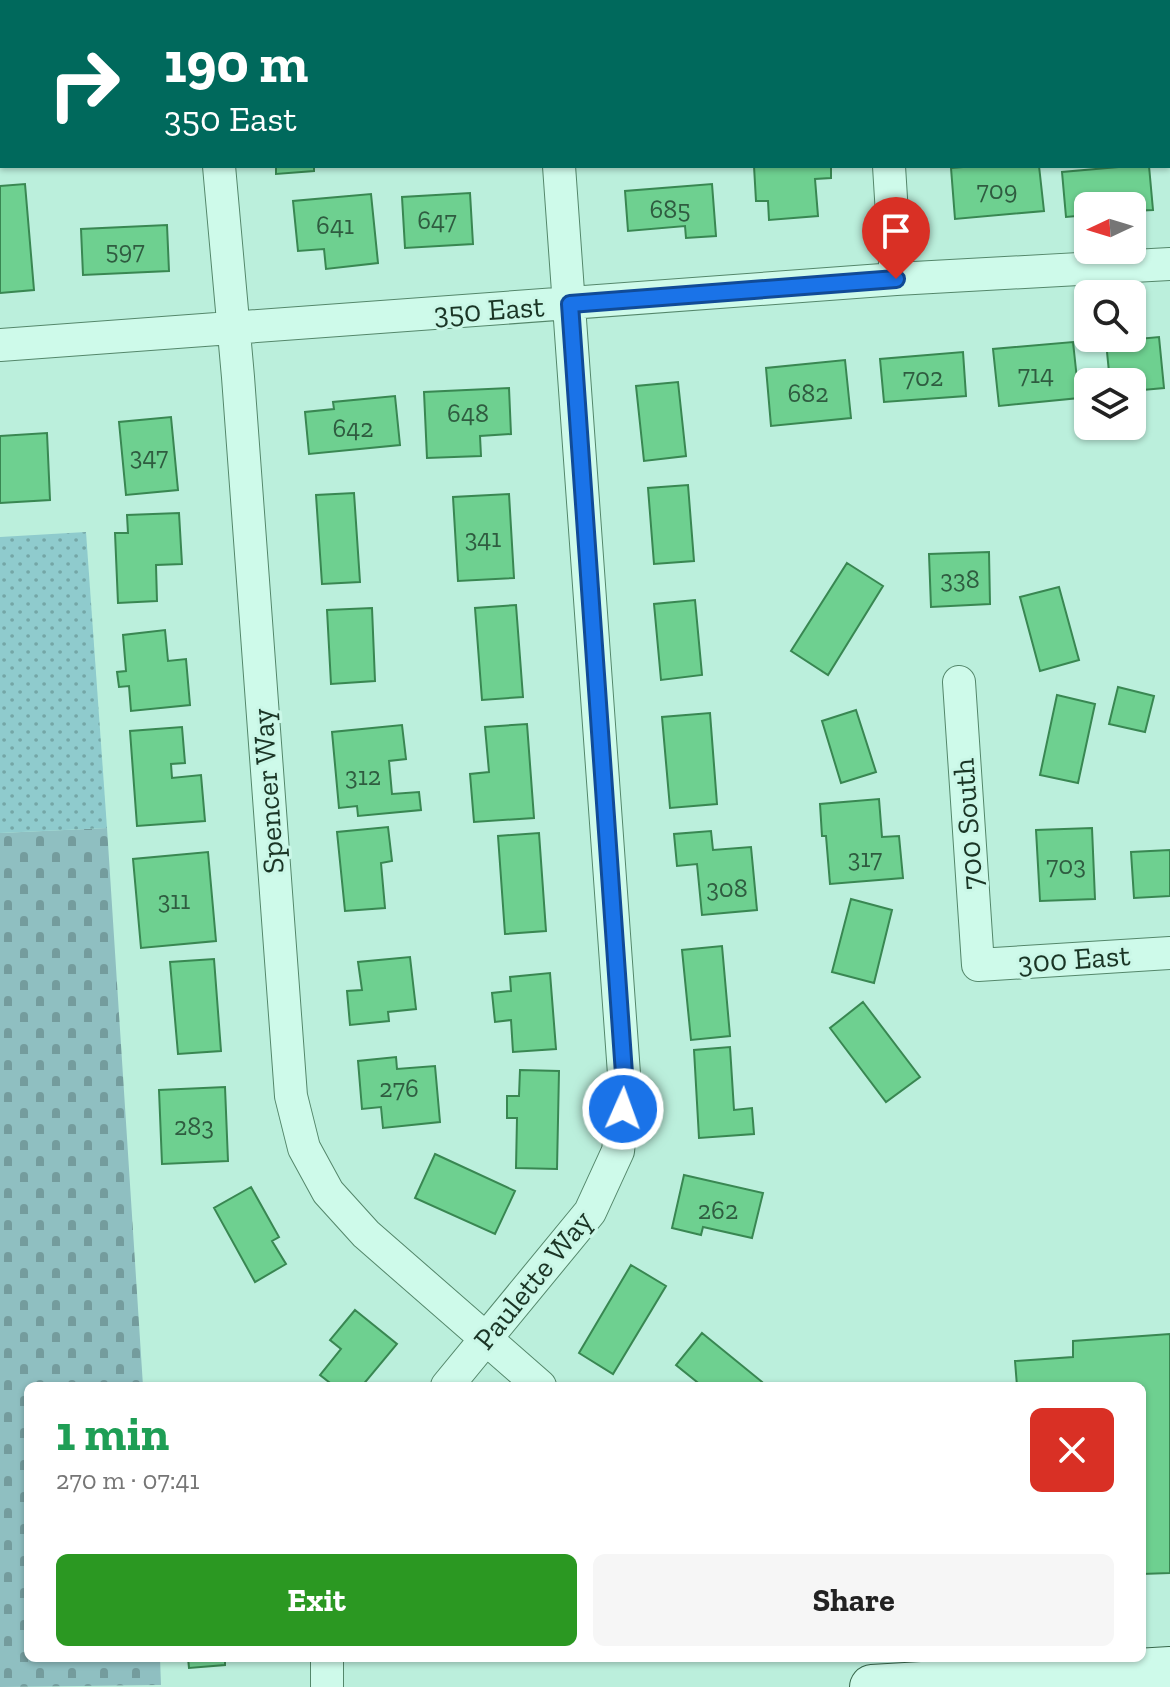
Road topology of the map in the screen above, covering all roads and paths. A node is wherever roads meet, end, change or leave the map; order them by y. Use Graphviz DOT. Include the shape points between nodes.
graph roads {
  1 [pos="219,168"];
  2 [pos="559,168"];
  3 [pos="889,168"];
  4 [pos="1170,264"];
  5 [pos="896,279"];
  6 [pos="570,304"];
  7 [pos="234,328"];
  8 [pos="0,345"];
  9 [pos="959,682"];
  10 [pos="1170,953"];
  11 [pos="978,965"];
  12 [pos="486,1340"];
  13 [pos="450,1382"];
  14 [pos="535,1382"];
  15 [pos="327,1662"];
  16 [pos="1170,1669"];
  17 [pos="1034,1683"];
  18 [pos="327,1687"];
  19 [pos="872,1687"];
  1 -- 7 [label="street, Spencer Way"];
  2 -- 6 [label="street, Paulette Way"];
  3 -- 5 [label="street"];
  4 -- 5 [label="street, 350 East"];
  5 -- 6 [label="street, 350 East"];
  6 -- 7 [label="street, 350 East"];
  6 -- 12 [label="street, Paulette Way" via="625,1088 618,1151 590,1212"];
  7 -- 8 [label="street, 350 East"];
  7 -- 12 [label="street, Spencer Way" via="291,1096 304,1148 328,1192 366,1234"];
  9 -- 11 [label="street, 700 South"];
  10 -- 11 [label="street, 300 East"];
  12 -- 13 [label="street, Paulette Way"];
  12 -- 14 [label="street, Spencer Way"];
  15 -- 18 [label="street"];
  16 -- 17 [label="main road"];
  17 -- 19 [label="main road"];
}
